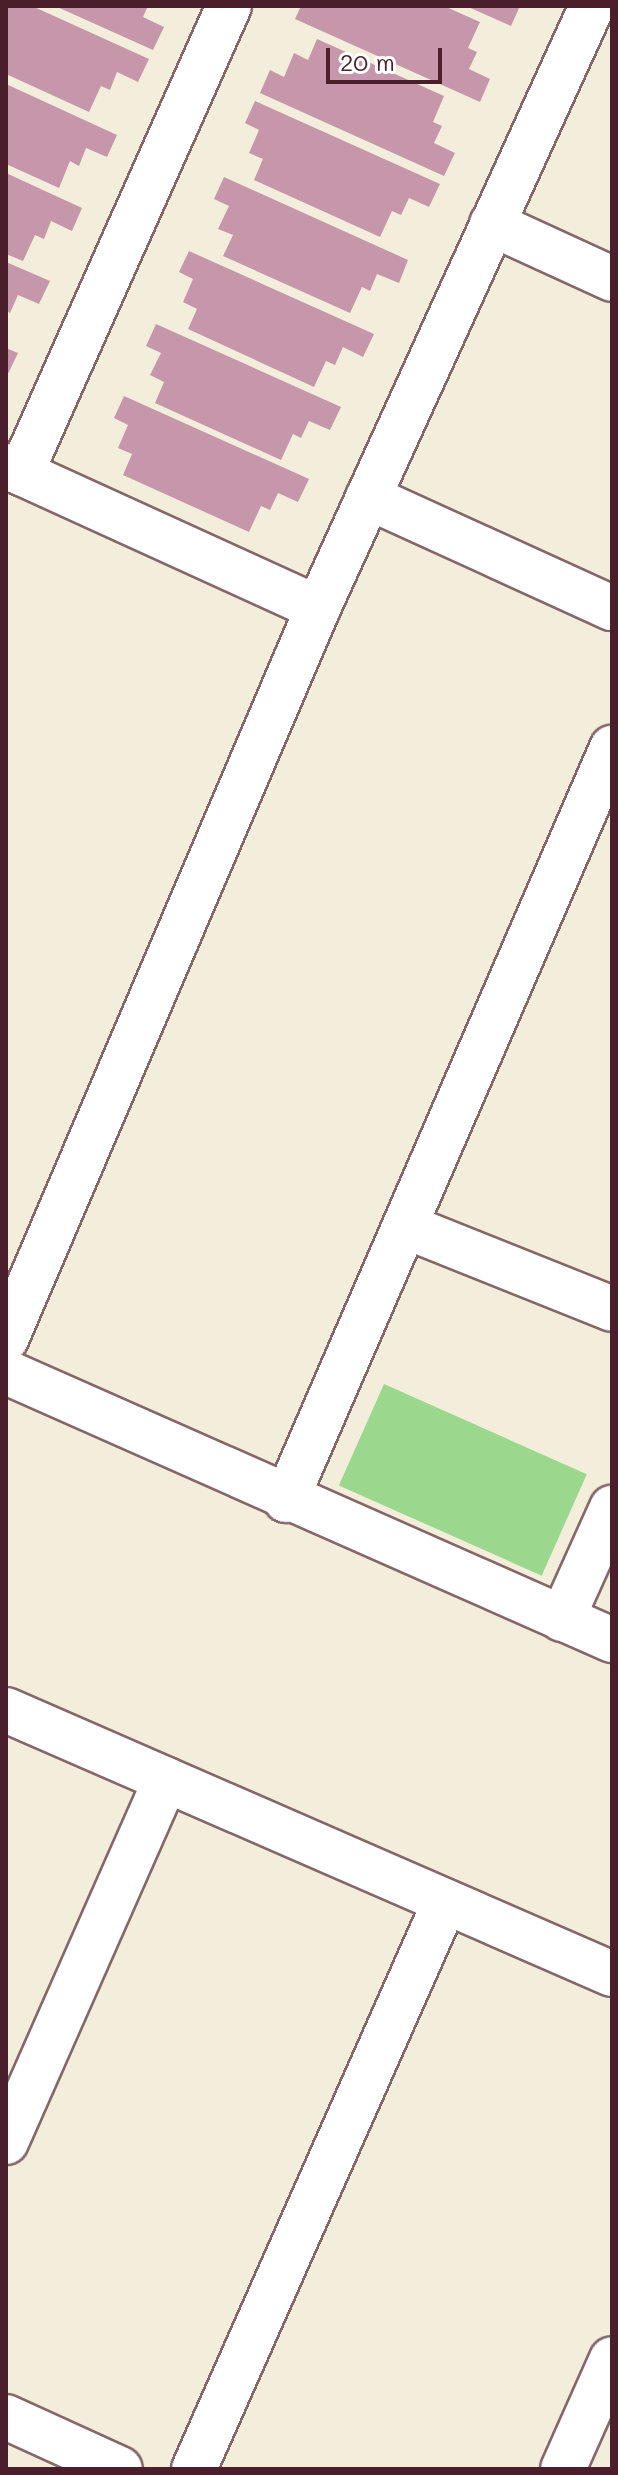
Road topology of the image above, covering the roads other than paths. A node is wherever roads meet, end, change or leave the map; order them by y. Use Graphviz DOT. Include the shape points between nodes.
graph roads {
  1 [pos="229,6"];
  2 [pos="592,6"];
  3 [pos="492,224"];
  4 [pos="612,279"];
  5 [pos="14,470"];
  6 [pos="368,497"];
  7 [pos="318,608"];
  8 [pos="612,608"];
  9 [pos="612,748"];
  10 [pos="405,1226"];
  11 [pos="612,1309"];
  12 [pos="6,1339"];
  13 [pos="6,1372"];
  14 [pos="286,1500"];
  15 [pos="612,1508"];
  16 [pos="562,1619"];
  17 [pos="612,1640"];
  18 [pos="6,1710"];
  19 [pos="166,1780"];
  20 [pos="445,1902"];
  21 [pos="612,1974"];
  22 [pos="6,2142"];
  23 [pos="612,2359"];
  24 [pos="6,2417"];
  25 [pos="120,2469"];
  26 [pos="194,2469"];
  27 [pos="563,2469"];
  1 -- 5 [label="street"];
  2 -- 3 [label="street"];
  3 -- 4 [label="street"];
  3 -- 6 [label="street"];
  5 -- 7 [label="street"];
  6 -- 7 [label="street"];
  6 -- 8 [label="street"];
  7 -- 12 [label="street"];
  9 -- 10 [label="street"];
  10 -- 11 [label="street"];
  10 -- 14 [label="street"];
  13 -- 14 [label="street"];
  14 -- 16 [label="street"];
  15 -- 16 [label="street"];
  16 -- 17 [label="street"];
  18 -- 19 [label="street"];
  19 -- 20 [label="street"];
  19 -- 22 [label="street"];
  20 -- 21 [label="street"];
  20 -- 26 [label="street"];
  23 -- 27 [label="street"];
  24 -- 25 [label="street"];
}
